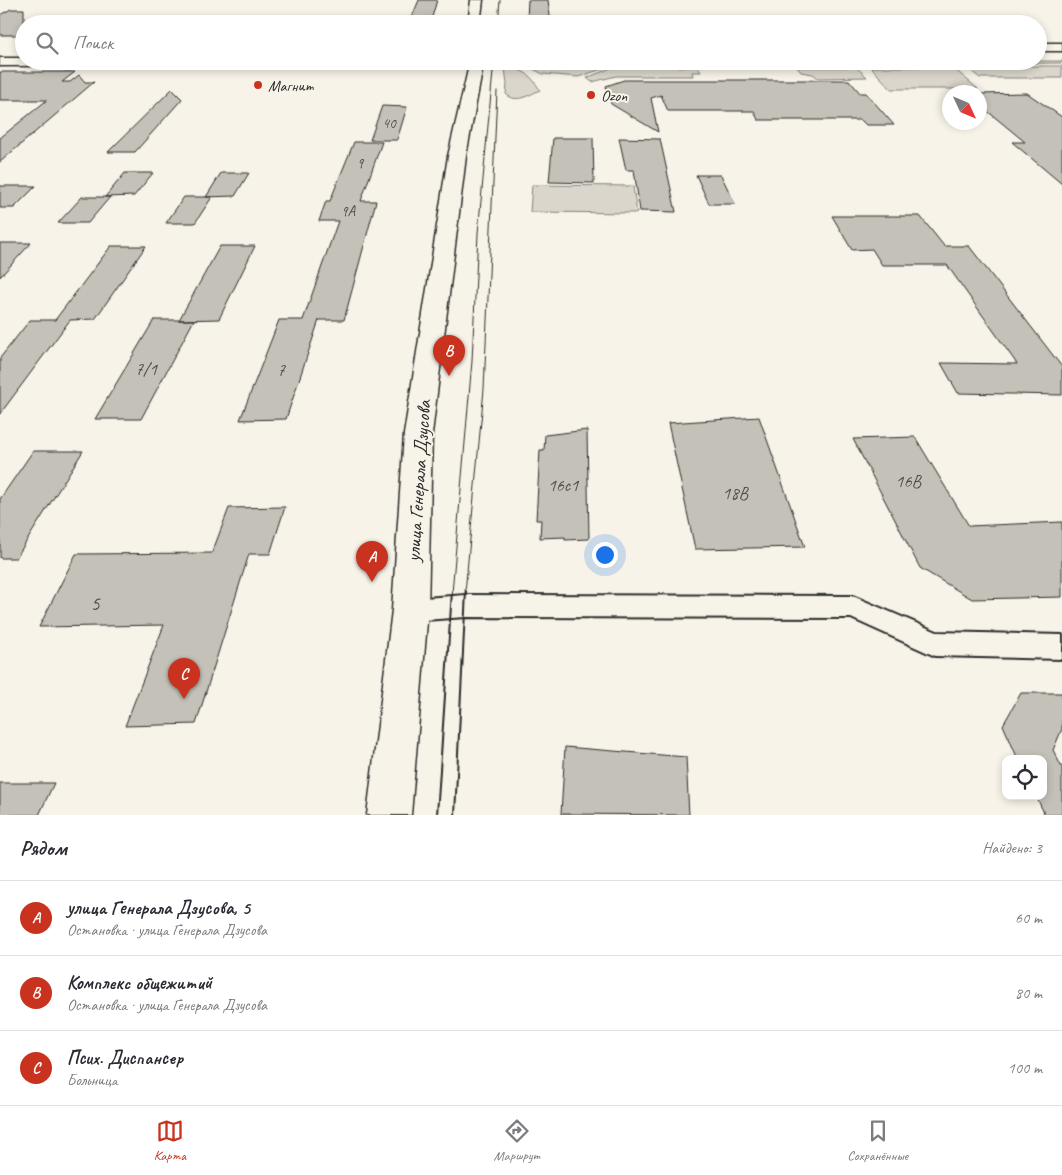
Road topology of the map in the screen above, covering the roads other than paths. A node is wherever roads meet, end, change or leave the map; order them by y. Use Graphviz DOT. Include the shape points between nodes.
graph roads {
  1 [pos="477,0"];
  2 [pos="475,15"];
  3 [pos="1062,47"];
  4 [pos="1047,48"];
  5 [pos="0,52"];
  6 [pos="15,52"];
  7 [pos="1047,59"];
  8 [pos="1062,59"];
  9 [pos="0,62"];
  10 [pos="15,62"];
  11 [pos="474,70"];
  12 [pos="410,610"];
  13 [pos="1062,647"];
  14 [pos="390,815"];
  1 -- 2 [label="street"];
  3 -- 4 [label="street"];
  5 -- 6 [label="street"];
  7 -- 8 [label="street"];
  9 -- 10 [label="street"];
  11 -- 12 [label="street, улица Генерала Дзусова" via="456,156 418,434"];
  12 -- 13 [label="street" via="466,606 853,607 935,644"];
  12 -- 14 [label="street, улица Генерала Дзусова"];
}
